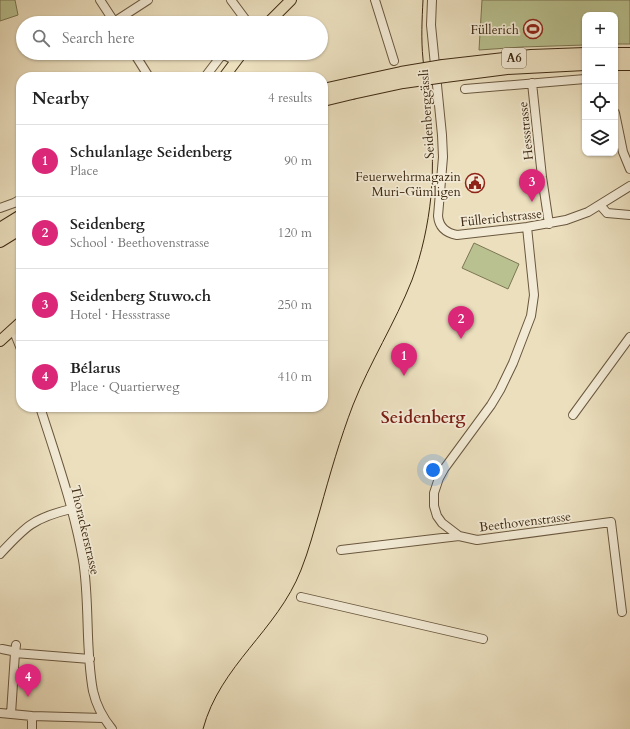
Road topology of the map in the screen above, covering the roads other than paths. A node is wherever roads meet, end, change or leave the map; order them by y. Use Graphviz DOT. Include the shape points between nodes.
graph roads {
  1 [pos="100,0"];
  2 [pos="148,0"];
  3 [pos="231,0"];
  4 [pos="291,0"];
  5 [pos="375,0"];
  6 [pos="432,0"];
  7 [pos="110,16"];
  8 [pos="123,16"];
  9 [pos="243,16"];
  10 [pos="275,16"];
  11 [pos="582,54"];
  12 [pos="618,54"];
  13 [pos="630,54"];
  14 [pos="138,60"];
  15 [pos="217,60"];
  16 [pos="236,61"];
  17 [pos="394,61"];
  18 [pos="582,64"];
  19 [pos="618,64"];
  20 [pos="630,64"];
  21 [pos="444,71"];
  22 [pos="146,72"];
  23 [pos="209,72"];
  24 [pos="228,72"];
  25 [pos="582,79"];
  26 [pos="532,83"];
  27 [pos="351,88"];
  28 [pos="328,90"];
  29 [pos="465,90"];
  30 [pos="328,98"];
  31 [pos="617,120"];
  32 [pos="630,169"];
  33 [pos="630,186"];
  34 [pos="16,202"];
  35 [pos="600,205"];
  36 [pos="0,208"];
  37 [pos="630,215"];
  38 [pos="16,219"];
  39 [pos="549,224"];
  40 [pos="441,226"];
  41 [pos="527,227"];
  42 [pos="0,229"];
  43 [pos="16,231"];
  44 [pos="0,240"];
  45 [pos="16,326"];
  46 [pos="13,329"];
  47 [pos="16,336"];
  48 [pos="630,337"];
  49 [pos="0,341"];
  50 [pos="42,412"];
  51 [pos="573,415"];
  52 [pos="71,509"];
  53 [pos="459,536"];
  54 [pos="341,550"];
  55 [pos="0,554"];
  56 [pos="301,597"];
  57 [pos="622,612"];
  58 [pos="483,639"];
  59 [pos="15,649"];
  60 [pos="2,650"];
  61 [pos="90,659"];
  62 [pos="0,713"];
  63 [pos="11,714"];
  64 [pos="32,716"];
  65 [pos="103,718"];
  66 [pos="32,729"];
  67 [pos="112,729"];
  1 -- 7 [label="street"];
  2 -- 8 [label="street"];
  3 -- 9 [label="street"];
  4 -- 10 [label="main road"];
  5 -- 17 [label="street"];
  6 -- 40 [label="street, Seidenberggässli" via="442,142 438,212"];
  11 -- 21 [label="highway, A6" via="525,57"];
  12 -- 13 [label="highway"];
  14 -- 22 [label="street"];
  15 -- 23 [label="street"];
  16 -- 24 [label="main road"];
  18 -- 21 [label="highway, A6"];
  19 -- 20 [label="highway"];
  21 -- 27 [label="highway, A6, bridge" via="403,82"];
  25 -- 26 [label="street"];
  26 -- 29 [label="street"];
  26 -- 39 [label="street, Hessstrasse"];
  27 -- 28 [label="highway, A6"];
  27 -- 30 [label="highway, A6"];
  31 -- 32 [label="street"];
  33 -- 35 [label="street, Füllerichstrasse"];
  34 -- 36 [label="street"];
  35 -- 37 [label="street" via="607,213"];
  35 -- 39 [label="street, Füllerichstrasse" via="580,216"];
  38 -- 42 [label="highway"];
  39 -- 41 [label="street, Füllerichstrasse"];
  40 -- 41 [label="street, Füllerichstrasse" via="449,233 457,235"];
  41 -- 53 [label="street, Beethovenstrasse" via="534,295 531,316 500,390 444,469 434,493 437,516 448,529"];
  43 -- 44 [label="highway"];
  45 -- 46 [label="main road"];
  46 -- 47 [label="street"];
  46 -- 49 [label="main road"];
  48 -- 51 [label="street"];
  50 -- 52 [label="street, Thorackerstrasse"];
  52 -- 55 [label="street" via="31,523"];
  52 -- 61 [label="street, Thorackerstrasse" via="85,573"];
  53 -- 54 [label="street"];
  53 -- 57 [label="street, Beethovenstrasse" via="483,540 611,522"];
  56 -- 58 [label="street"];
  59 -- 60 [label="street"];
  59 -- 61 [label="street"];
  59 -- 63 [label="street"];
  61 -- 65 [label="street, Thorackerstrasse" via="94,692"];
  62 -- 63 [label="street"];
  63 -- 64 [label="street"];
  64 -- 65 [label="street"];
  64 -- 66 [label="street"];
  65 -- 67 [label="street, Thorackerstrasse"];
}
